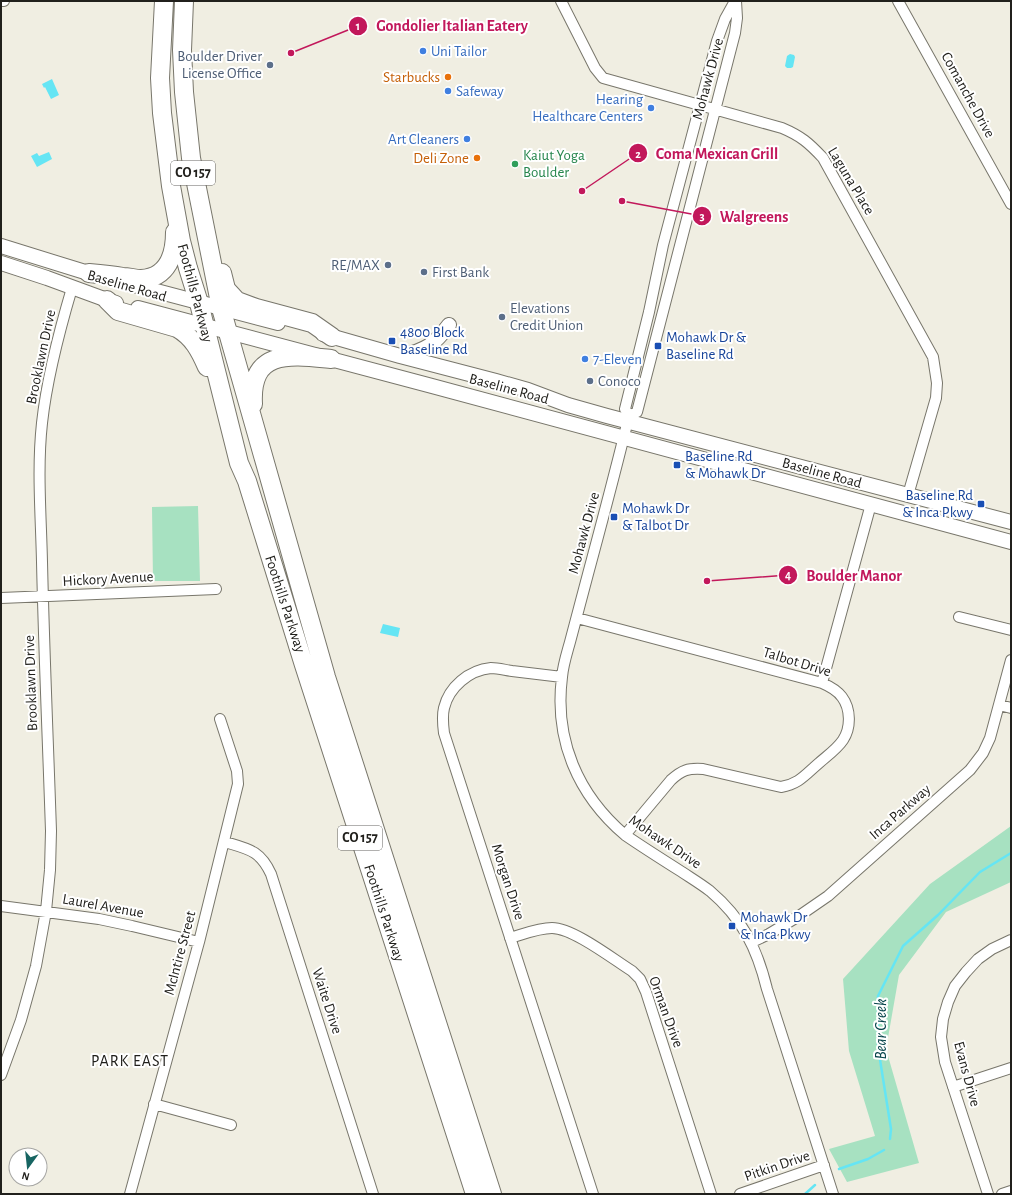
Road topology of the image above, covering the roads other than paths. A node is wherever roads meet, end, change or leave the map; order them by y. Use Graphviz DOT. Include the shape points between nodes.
graph roads {
  1 [pos="1,1"];
  2 [pos="4,1"];
  3 [pos="164,1"];
  4 [pos="184,1"];
  5 [pos="561,1"];
  6 [pos="736,1"];
  7 [pos="898,1"];
  8 [pos="699,106"];
  9 [pos="715,110"];
  10 [pos="196,189"];
  11 [pos="1011,204"];
  12 [pos="175,211"];
  13 [pos="1,246"];
  14 [pos="1,263"];
  15 [pos="88,273"];
  16 [pos="72,288"];
  17 [pos="107,300"];
  18 [pos="199,303"];
  19 [pos="221,308"];
  20 [pos="204,325"];
  21 [pos="449,326"];
  22 [pos="227,331"];
  23 [pos="332,337"];
  24 [pos="400,356"];
  25 [pos="331,359"];
  26 [pos="629,419"];
  27 [pos="257,435"];
  28 [pos="623,438"];
  29 [pos="239,462"];
  30 [pos="908,495"];
  31 [pos="871,504"];
  32 [pos="1011,522"];
  33 [pos="1011,542"];
  34 [pos="216,589"];
  35 [pos="43,597"];
  36 [pos="1,598"];
  37 [pos="959,617"];
  38 [pos="577,618"];
  39 [pos="1011,630"];
  40 [pos="1011,660"];
  41 [pos="562,677"];
  42 [pos="822,683"];
  43 [pos="999,705"];
  44 [pos="1011,708"];
  45 [pos="220,719"];
  46 [pos="625,836"];
  47 [pos="225,842"];
  48 [pos="1,906"];
  49 [pos="46,911"];
  50 [pos="510,938"];
  51 [pos="1011,940"];
  52 [pos="199,942"];
  53 [pos="752,942"];
  54 [pos="1011,1068"];
  55 [pos="1,1075"];
  56 [pos="953,1087"];
  57 [pos="154,1104"];
  58 [pos="231,1125"];
  59 [pos="824,1165"];
  60 [pos="1011,1191"];
  61 [pos="130,1194"];
  62 [pos="373,1194"];
  63 [pos="475,1194"];
  64 [pos="492,1194"];
  65 [pos="593,1194"];
  66 [pos="711,1194"];
  67 [pos="740,1194"];
  68 [pos="833,1194"];
  69 [pos="988,1194"];
  70 [pos="1002,1194"];
  1 -- 2 [label="street"];
  3 -- 12 [label="highway, Foothills Parkway / CO 157" via="160,64 162,113"];
  4 -- 10 [label="highway, Foothills Parkway / CO 157" via="184,92 190,158"];
  5 -- 8 [label="street, Laguna Place" via="595,68 603,78"];
  6 -- 8 [label="street, Mohawk Drive" via="722,27"];
  6 -- 9 [label="street, Mohawk Drive" via="736,33"];
  7 -- 11 [label="street, Comanche Drive"];
  8 -- 9 [label="street, Laguna Place"];
  8 -- 26 [label="street, Mohawk Drive" via="625,409"];
  9 -- 26 [label="street, Mohawk Drive" via="637,412"];
  9 -- 30 [label="street, Laguna Place" via="796,134 823,158 929,350 935,368 936,398"];
  10 -- 19 [label="highway, Foothills Parkway / CO 157"];
  10 -- 23 [label="highway" via="209,215 226,289 230,294 247,305 312,323"];
  12 -- 15 [label="highway" via="173,252 168,265 158,274 141,279"];
  12 -- 18 [label="highway, Foothills Parkway / CO 157"];
  13 -- 15 [label="main road, Baseline Road"];
  14 -- 16 [label="main road, Baseline Road"];
  15 -- 18 [label="main road, Baseline Road"];
  16 -- 17 [label="main road, Baseline Road"];
  16 -- 35 [label="street, Brooklawn Drive" via="49,378 42,423 40,457"];
  17 -- 20 [label="main road, Baseline Road"];
  17 -- 29 [label="highway" via="118,311 176,328 200,350 231,450"];
  18 -- 19 [label="main road, Baseline Road"];
  18 -- 20 [label="highway, Foothills Parkway / CO 157"];
  19 -- 22 [label="highway, Foothills Parkway / CO 157"];
  19 -- 23 [label="main road, Baseline Road"];
  20 -- 22 [label="main road, Baseline Road"];
  20 -- 29 [label="highway, Foothills Parkway / CO 157"];
  21 -- 24 [label="main road" via="433,344"];
  22 -- 25 [label="main road, Baseline Road"];
  22 -- 27 [label="highway, Foothills Parkway / CO 157"];
  23 -- 24 [label="main road, Baseline Road"];
  24 -- 26 [label="main road, Baseline Road" via="511,385 568,405"];
  25 -- 27 [label="highway" via="288,357 275,359 261,369 253,389"];
  25 -- 28 [label="main road, Baseline Road"];
  26 -- 28 [label="street, Mohawk Drive"];
  26 -- 30 [label="main road, Baseline Road"];
  27 -- 64 [label="highway, Foothills Parkway / CO 157" via="326,677"];
  28 -- 31 [label="main road, Baseline Road"];
  28 -- 38 [label="street, Mohawk Drive"];
  29 -- 63 [label="highway, Foothills Parkway / CO 157"];
  30 -- 32 [label="main road, Baseline Road"];
  31 -- 33 [label="main road, Baseline Road"];
  31 -- 42 [label="street"];
  34 -- 35 [label="street, Hickory Avenue"];
  35 -- 36 [label="street, Hickory Avenue"];
  35 -- 49 [label="street, Brooklawn Drive" via="51,831"];
  37 -- 39 [label="street"];
  38 -- 41 [label="street, Mohawk Drive"];
  38 -- 42 [label="street, Talbot Drive"];
  40 -- 43 [label="street, Inca Parkway"];
  41 -- 46 [label="street, Mohawk Drive" via="561,722 573,766 600,811"];
  41 -- 50 [label="street, Morgan Drive" via="492,668 480,670 456,686 444,708 444,733"];
  42 -- 46 [label="street, Talbot Drive" via="832,687 845,702 849,720 848,731 836,748 799,782 781,788 684,766"];
  43 -- 44 [label="street"];
  43 -- 53 [label="street, Inca Parkway" via="990,738 983,753 970,770 828,896 799,916"];
  45 -- 47 [label="street, McIntire Street" via="237,771 238,784"];
  46 -- 53 [label="street, Mohawk Drive" via="709,890 725,904"];
  47 -- 52 [label="street, McIntire Street"];
  47 -- 62 [label="street, Waite Drive" via="250,850 259,856 271,874"];
  48 -- 49 [label="street, Laurel Avenue"];
  49 -- 52 [label="street, Laurel Avenue" via="106,920"];
  49 -- 55 [label="street, Brooklawn Drive" via="34,974"];
  50 -- 65 [label="street, Morgan Drive"];
  50 -- 66 [label="street, Orman Drive" via="541,928 565,930 632,971 640,979"];
  51 -- 56 [label="street, Evans Drive" via="978,959 955,986 948,1002 941,1037"];
  52 -- 57 [label="street, McIntire Street"];
  53 -- 59 [label="street, Mohawk Drive"];
  54 -- 56 [label="street"];
  56 -- 69 [label="street, Evans Drive"];
  57 -- 58 [label="street"];
  57 -- 61 [label="street, McIntire Street"];
  59 -- 67 [label="street, Pitkin Drive"];
  59 -- 68 [label="street, Mohawk Drive"];
  60 -- 70 [label="street"];
}
